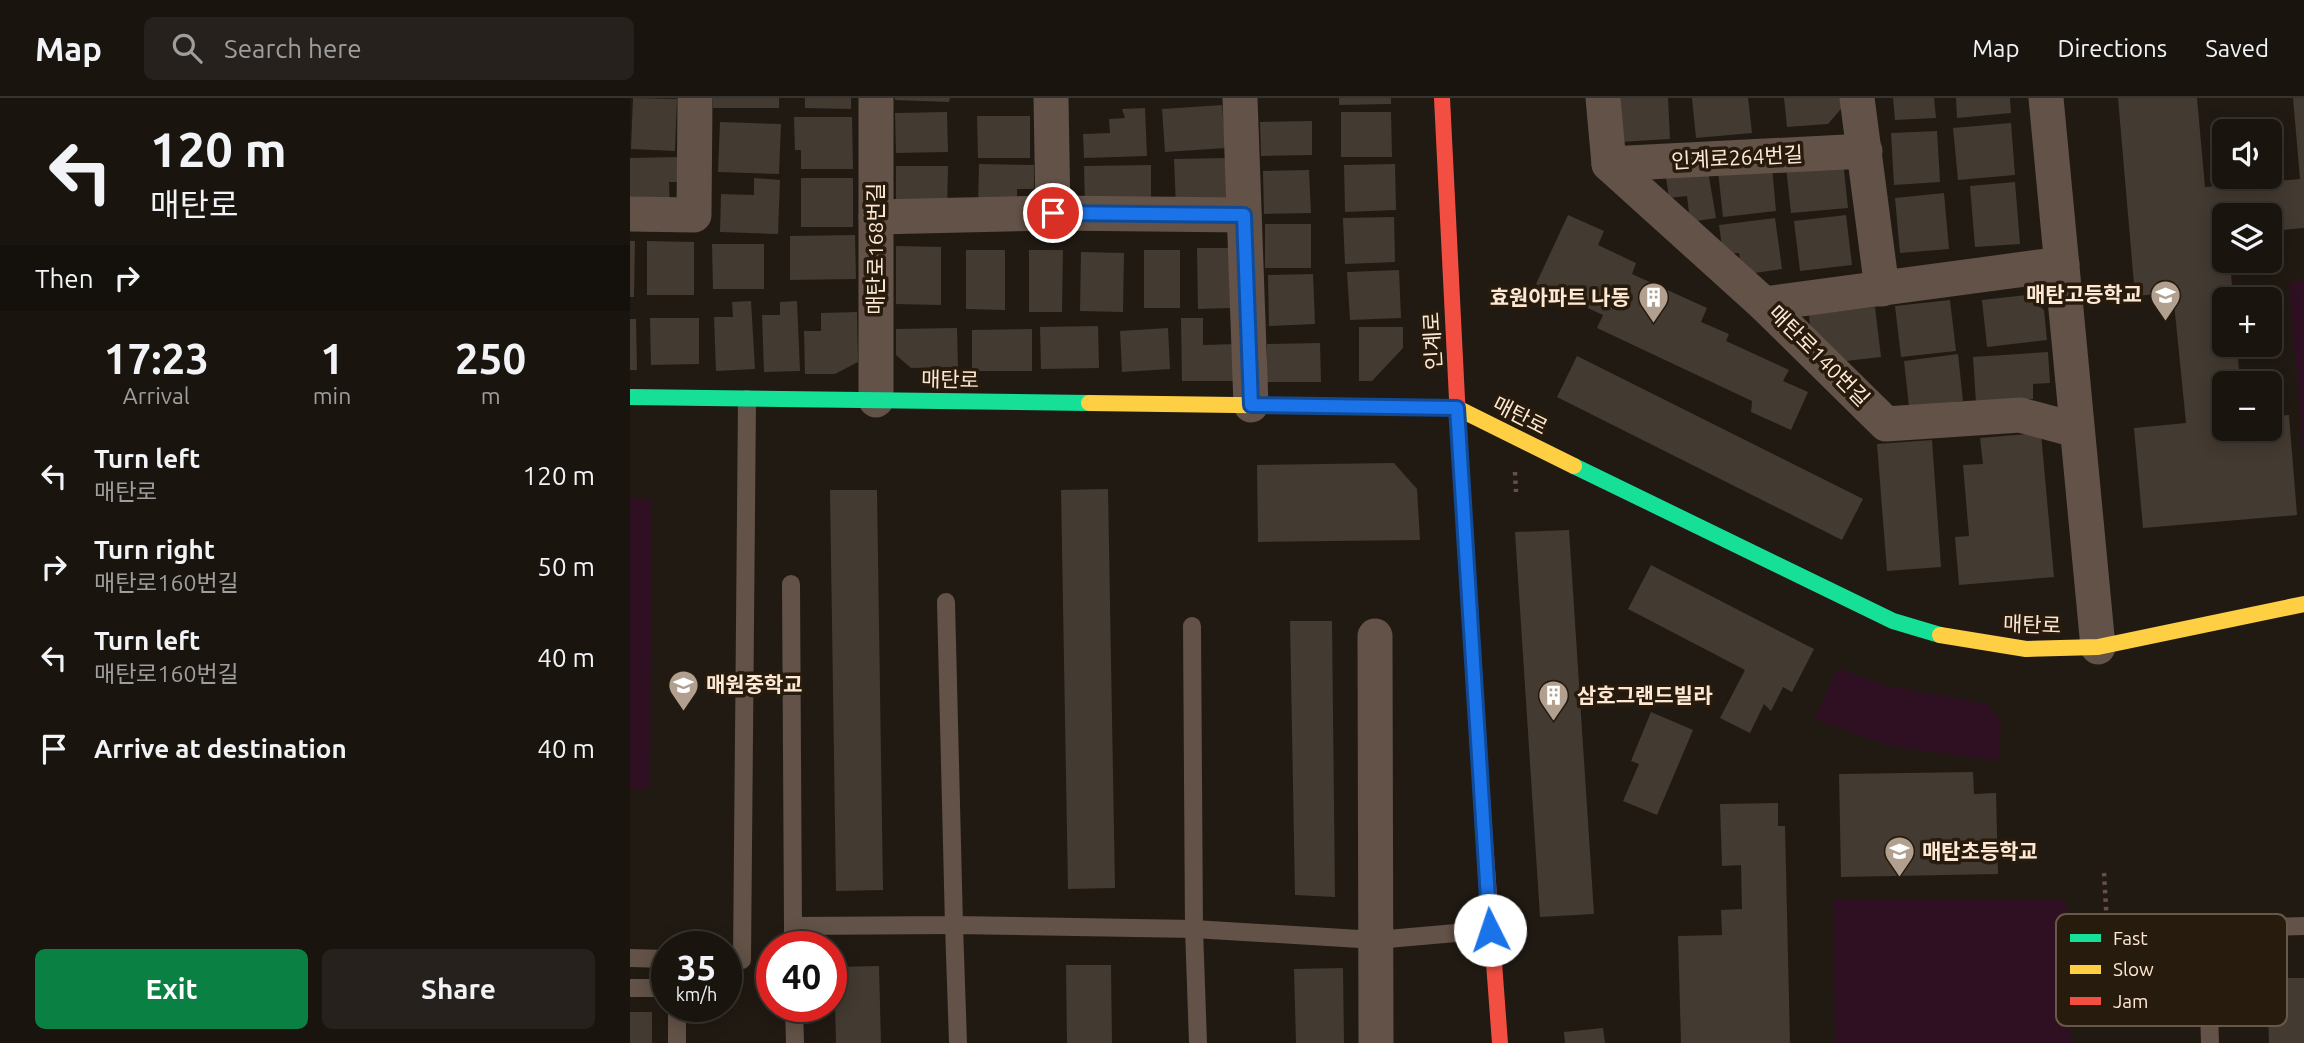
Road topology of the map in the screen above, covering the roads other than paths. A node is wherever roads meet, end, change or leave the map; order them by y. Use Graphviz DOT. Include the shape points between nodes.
graph roads {
  1 [pos="695,98"];
  2 [pos="876,98"];
  3 [pos="1051,98"];
  4 [pos="1240,98"];
  5 [pos="1443,98"];
  6 [pos="1604,98"];
  7 [pos="1857,98"];
  8 [pos="2046,98"];
  9 [pos="1865,151"];
  10 [pos="1609,164"];
  11 [pos="1053,213"];
  12 [pos="630,214"];
  13 [pos="1244,215"];
  14 [pos="876,218"];
  15 [pos="2062,264"];
  16 [pos="1882,289"];
  17 [pos="1764,304"];
  18 [pos="630,397"];
  19 [pos="747,399"];
  20 [pos="876,400"];
  21 [pos="1251,405"];
  22 [pos="1457,408"];
  23 [pos="2076,430"];
  24 [pos="791,584"];
  25 [pos="946,602"];
  26 [pos="2304,604"];
  27 [pos="1192,626"];
  28 [pos="1375,636"];
  29 [pos="2098,647"];
  30 [pos="954,925"];
  31 [pos="793,926"];
  32 [pos="1194,929"];
  33 [pos="1490,930"];
  34 [pos="793,931"];
  35 [pos="1376,940"];
  36 [pos="630,958"];
  37 [pos="651,959"];
  38 [pos="742,960"];
  39 [pos="630,988"];
  40 [pos="651,988"];
  41 [pos="677,1022"];
  42 [pos="794,1022"];
  43 [pos="677,1043"];
  44 [pos="795,1043"];
  45 [pos="958,1043"];
  46 [pos="1198,1043"];
  47 [pos="1376,1043"];
  48 [pos="1500,1043"];
  1 -- 12 [label="street" via="694,215"];
  2 -- 14 [label="street, 매탄로168번길"];
  3 -- 11 [label="street"];
  4 -- 13 [label="street"];
  5 -- 22 [label="street, 인계로"];
  6 -- 10 [label="street"];
  7 -- 9 [label="street"];
  8 -- 15 [label="street"];
  9 -- 10 [label="street, 인계로264번길"];
  9 -- 16 [label="street"];
  10 -- 17 [label="street"];
  11 -- 13 [label="street"];
  11 -- 14 [label="street"];
  13 -- 21 [label="street"];
  14 -- 20 [label="street, 매탄로168번길"];
  15 -- 16 [label="street, 매탄로140번길"];
  15 -- 23 [label="street"];
  16 -- 17 [label="street, 매탄로140번길"];
  17 -- 23 [label="street, 매탄로140번길" via="1886,424 2020,415"];
  18 -- 19 [label="street, 매탄로"];
  19 -- 20 [label="street, 매탄로"];
  19 -- 38 [label="lane"];
  20 -- 21 [label="street, 매탄로"];
  21 -- 22 [label="street, 매탄로"];
  22 -- 29 [label="street, 매탄로" via="1894,621 1952,639 2026,649"];
  22 -- 33 [label="street, 인계로"];
  23 -- 29 [label="street"];
  24 -- 31 [label="lane"];
  25 -- 30 [label="lane"];
  26 -- 29 [label="street, 매탄로"];
  27 -- 32 [label="lane"];
  28 -- 35 [label="street"];
  30 -- 31 [label="lane"];
  30 -- 32 [label="lane"];
  30 -- 45 [label="lane"];
  31 -- 34 [label="lane"];
  32 -- 35 [label="lane"];
  32 -- 46 [label="lane"];
  33 -- 35 [label="lane"];
  33 -- 48 [label="street, 인계로"];
  35 -- 47 [label="street"];
  36 -- 37 [label="lane"];
  39 -- 40 [label="lane"];
  41 -- 43 [label="lane"];
  42 -- 44 [label="lane"];
}
